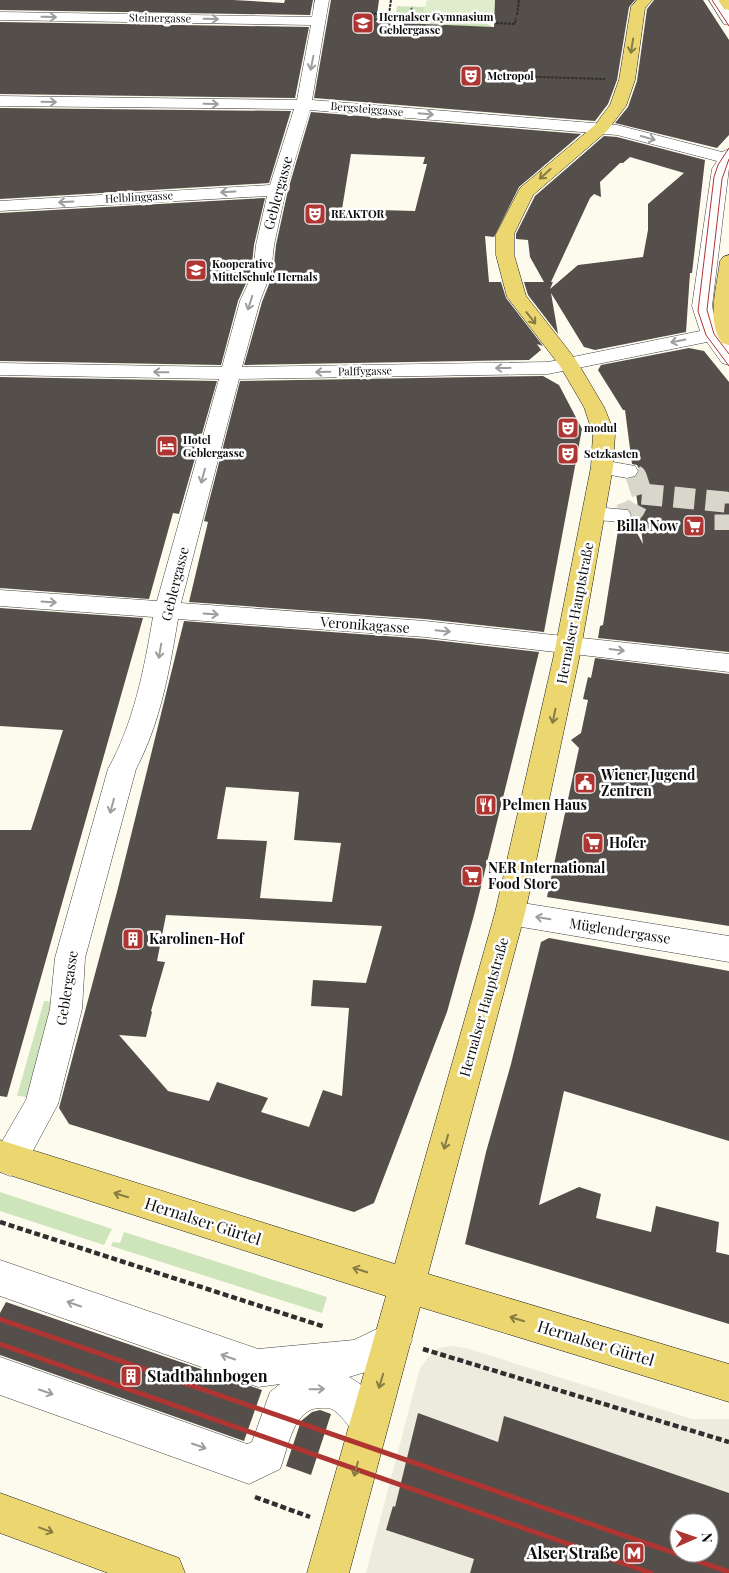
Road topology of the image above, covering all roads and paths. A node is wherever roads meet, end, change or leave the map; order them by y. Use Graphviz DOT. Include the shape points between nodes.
graph roads {
  1 [pos="322,0"];
  2 [pos="391,0"];
  3 [pos="519,0"];
  4 [pos="645,0"];
  5 [pos="716,0"];
  6 [pos="725,0"];
  7 [pos="729,6"];
  8 [pos="412,7"];
  9 [pos="362,13"];
  10 [pos="384,14"];
  11 [pos="410,15"];
  12 [pos="0,16"];
  13 [pos="425,16"];
  14 [pos="475,18"];
  15 [pos="360,20"];
  16 [pos="320,21"];
  17 [pos="729,21"];
  18 [pos="496,23"];
  19 [pos="511,76"];
  20 [pos="608,79"];
  21 [pos="0,102"];
  22 [pos="304,104"];
  23 [pos="601,128"];
  24 [pos="728,157"];
  25 [pos="277,190"];
  26 [pos="0,206"];
  27 [pos="729,261"];
  28 [pos="722,335"];
  29 [pos="729,359"];
  30 [pos="569,364"];
  31 [pos="0,369"];
  32 [pos="230,373"];
  33 [pos="602,467"];
  34 [pos="627,471"];
  35 [pos="594,514"];
  36 [pos="620,515"];
  37 [pos="0,598"];
  38 [pos="167,610"];
  39 [pos="568,644"];
  40 [pos="729,663"];
  41 [pos="510,913"];
  42 [pos="729,949"];
  43 [pos="5,1158"];
  44 [pos="0,1222"];
  45 [pos="0,1278"];
  46 [pos="406,1285"];
  47 [pos="329,1327"];
  48 [pos="393,1340"];
  49 [pos="258,1368"];
  50 [pos="0,1376"];
  51 [pos="729,1383"];
  52 [pos="284,1406"];
  53 [pos="369,1422"];
  54 [pos="729,1442"];
  55 [pos="0,1513"];
  56 [pos="164,1573"];
  57 [pos="328,1573"];
  1 -- 16 [label="street, Geblergasse"];
  2 -- 11 [label="path" via="390,14"];
  3 -- 18 [label="path" via="515,24"];
  4 -- 23 [label="main road, Hernalser Hauptstraße, one-way" via="638,7 622,98"];
  5 -- 17 [label="street"];
  6 -- 7 [label="main road"];
  8 -- 11 [label="path"];
  9 -- 10 [label="path"];
  11 -- 13 [label="path"];
  12 -- 16 [label="street, Steinergasse, one-way"];
  13 -- 14 [label="path"];
  13 -- 15 [label="path" via="418,21"];
  16 -- 22 [label="street, Geblergasse, one-way"];
  19 -- 20 [label="path"];
  21 -- 22 [label="street, Bergsteiggasse, one-way"];
  22 -- 23 [label="street, Bergsteiggasse, one-way"];
  22 -- 25 [label="street, Geblergasse"];
  23 -- 24 [label="street, Bergsteiggasse, one-way"];
  23 -- 30 [label="main road, Hernalser Hauptstraße, one-way" via="526,192 506,234 505,255 517,297"];
  24 -- 28 [label="street" via="719,177 702,306"];
  25 -- 26 [label="street, Helblinggasse, one-way"];
  25 -- 32 [label="street, Geblergasse, one-way" via="262,273 250,301"];
  27 -- 28 [label="main road"];
  28 -- 29 [label="street"];
  28 -- 30 [label="street, Palffygasse, one-way"];
  30 -- 32 [label="street, Palffygasse, one-way" via="548,368"];
  30 -- 33 [label="main road, Hernalser Hauptstraße" via="594,407 604,434"];
  32 -- 31 [label="street, Palffygasse, one-way"];
  32 -- 38 [label="street, Geblergasse, one-way"];
  33 -- 34 [label="street"];
  33 -- 35 [label="main road, Hernalser Hauptstraße"];
  35 -- 36 [label="street"];
  35 -- 39 [label="main road, Hernalser Hauptstraße"];
  37 -- 38 [label="street, Veronikagasse, one-way"];
  38 -- 39 [label="street, Veronikagasse, one-way" via="424,629"];
  38 -- 43 [label="street, Geblergasse, one-way" via="156,676 137,741 122,769 70,958 66,1009 41,1104"];
  39 -- 40 [label="street, Veronikagasse, one-way"];
  39 -- 41 [label="main road, Hernalser Hauptstraße, one-way"];
  42 -- 41 [label="street, Müglendergasse, one-way"];
  41 -- 46 [label="main road, Hernalser Hauptstraße, one-way"];
  46 -- 43 [label="main road, Hernalser Gürtel, one-way"];
  44 -- 47 [label="path"];
  49 -- 45 [label="street, one-way"];
  46 -- 48 [label="main road"];
  51 -- 46 [label="main road, Hernalser Gürtel, one-way"];
  48 -- 49 [label="street" via="356,1358"];
  48 -- 53 [label="main road, one-way"];
  48 -- 54 [label="path"];
  49 -- 52 [label="street" via="281,1383"];
  50 -- 52 [label="street, one-way" via="249,1464 266,1455"];
  52 -- 53 [label="street, one-way" via="305,1389 332,1389 348,1397"];
  53 -- 57 [label="main road, one-way"];
  55 -- 56 [label="main road, one-way"];
}
